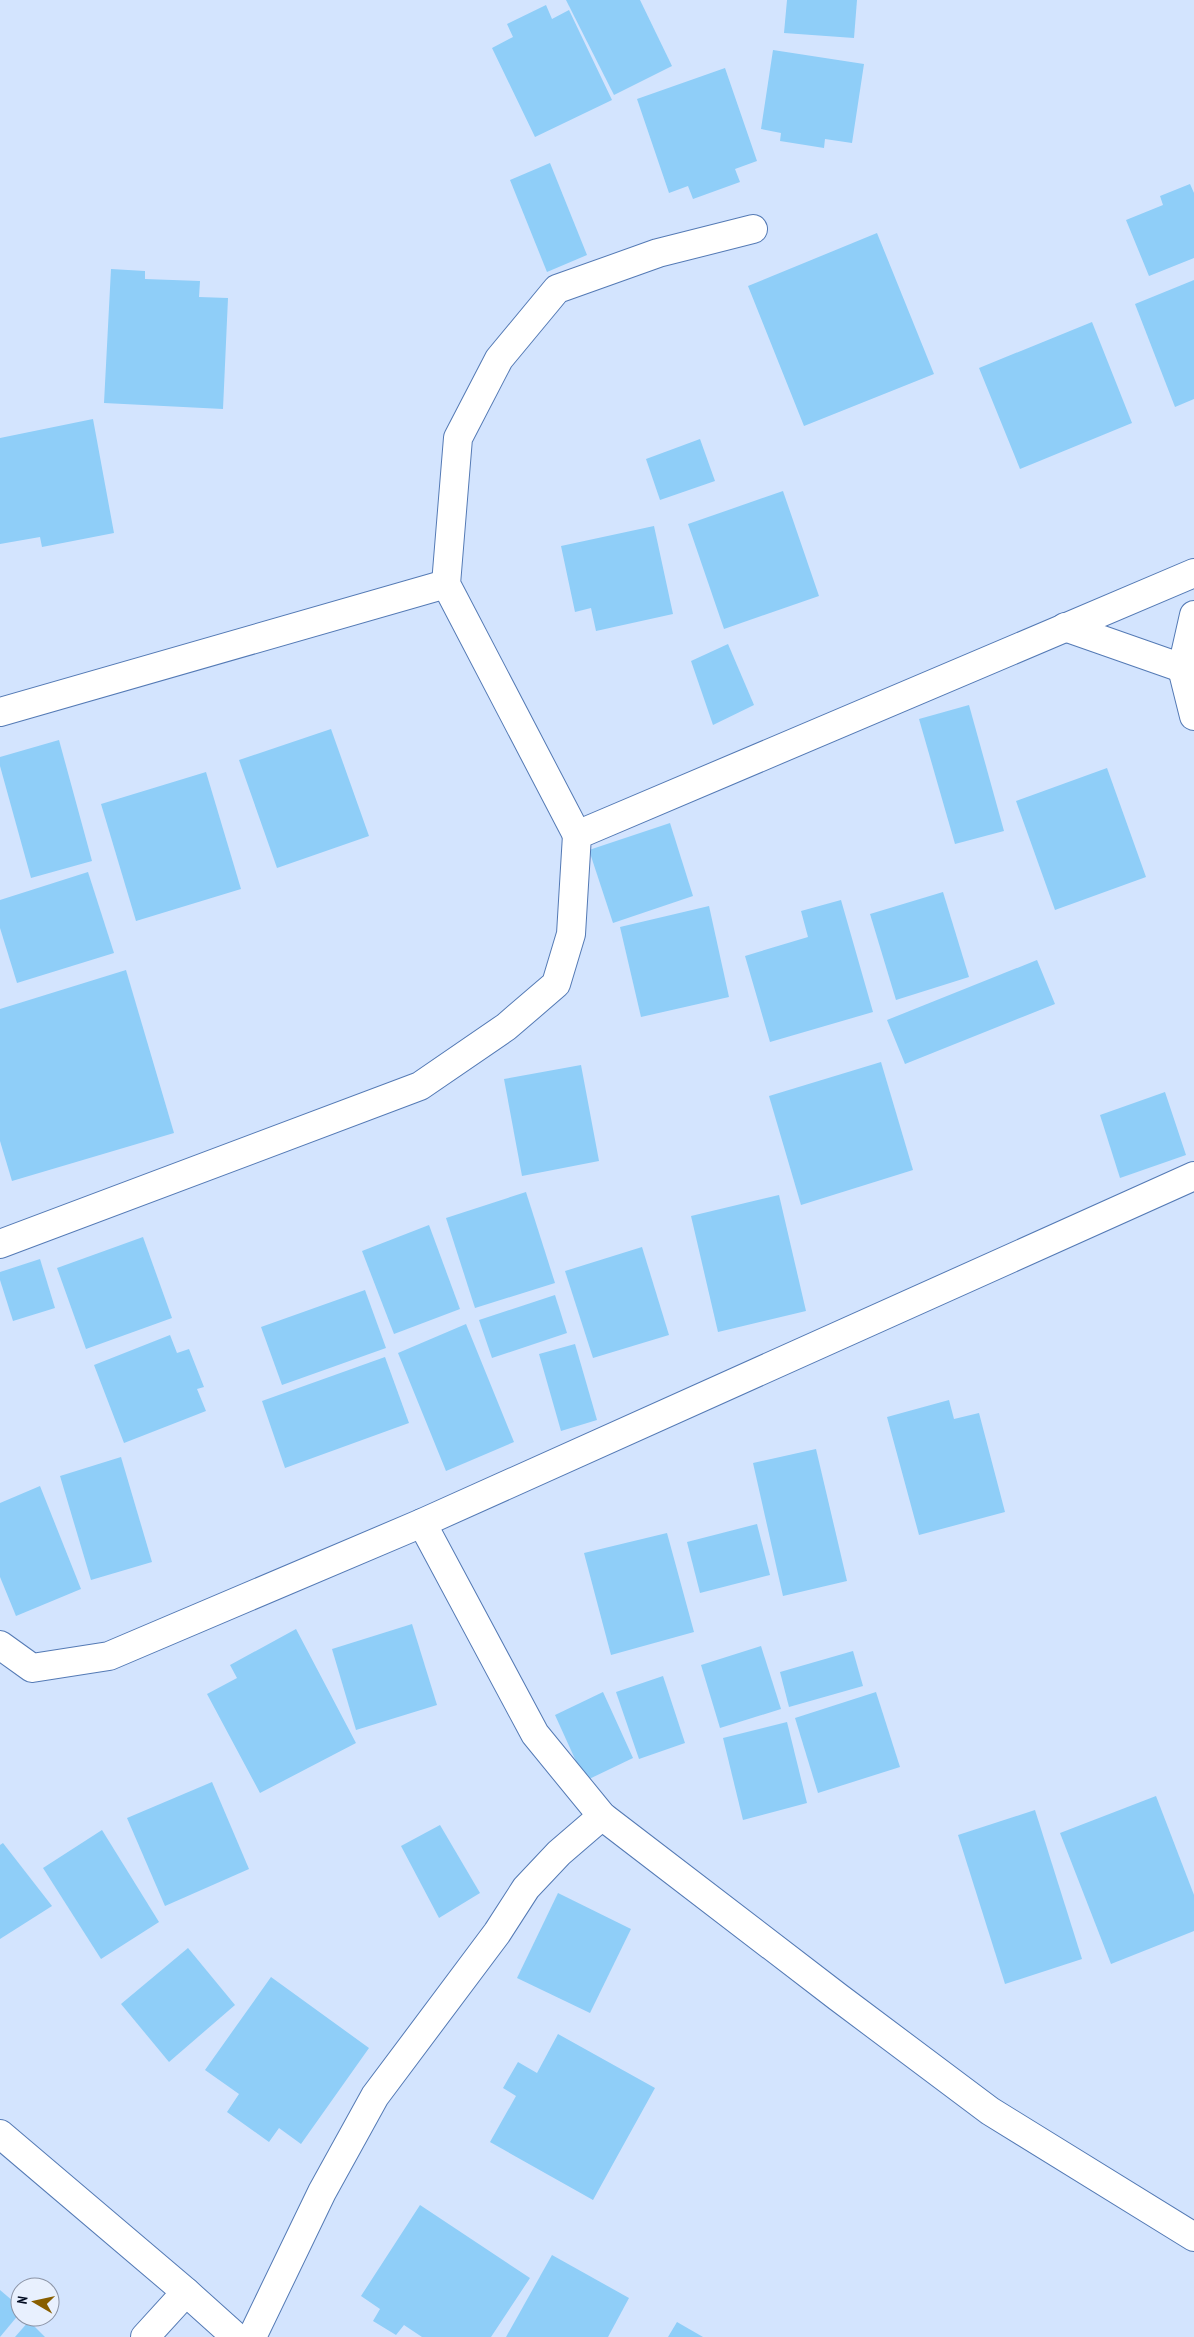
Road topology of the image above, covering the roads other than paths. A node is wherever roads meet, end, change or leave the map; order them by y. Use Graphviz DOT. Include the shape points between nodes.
graph roads {
  1 [pos="753,229"];
  2 [pos="1194,573"];
  3 [pos="446,584"];
  4 [pos="1194,615"];
  5 [pos="1065,627"];
  6 [pos="1182,668"];
  7 [pos="0,712"];
  8 [pos="1194,716"];
  9 [pos="577,836"];
  10 [pos="1194,1176"];
  11 [pos="0,1244"];
  12 [pos="422,1523"];
  13 [pos="0,1645"];
  14 [pos="602,1816"];
  15 [pos="0,2134"];
  16 [pos="1194,2237"];
  17 [pos="186,2292"];
  18 [pos="145,2337"];
  19 [pos="236,2337"];
  20 [pos="252,2337"];
  1 -- 3 [label="street" via="658,253 557,289 499,359 458,438"];
  2 -- 5 [label="street"];
  3 -- 7 [label="street"];
  3 -- 9 [label="street"];
  4 -- 6 [label="street"];
  5 -- 6 [label="street"];
  5 -- 9 [label="street"];
  6 -- 8 [label="street"];
  9 -- 11 [label="street" via="571,934 556,984 506,1027 420,1086"];
  10 -- 12 [label="street"];
  12 -- 13 [label="street" via="109,1656 32,1668"];
  12 -- 14 [label="street" via="535,1734"];
  14 -- 16 [label="street" via="990,2111"];
  14 -- 20 [label="street" via="526,1888 497,1933 375,2096 322,2192"];
  15 -- 17 [label="street"];
  17 -- 18 [label="street"];
  17 -- 19 [label="street"];
}
